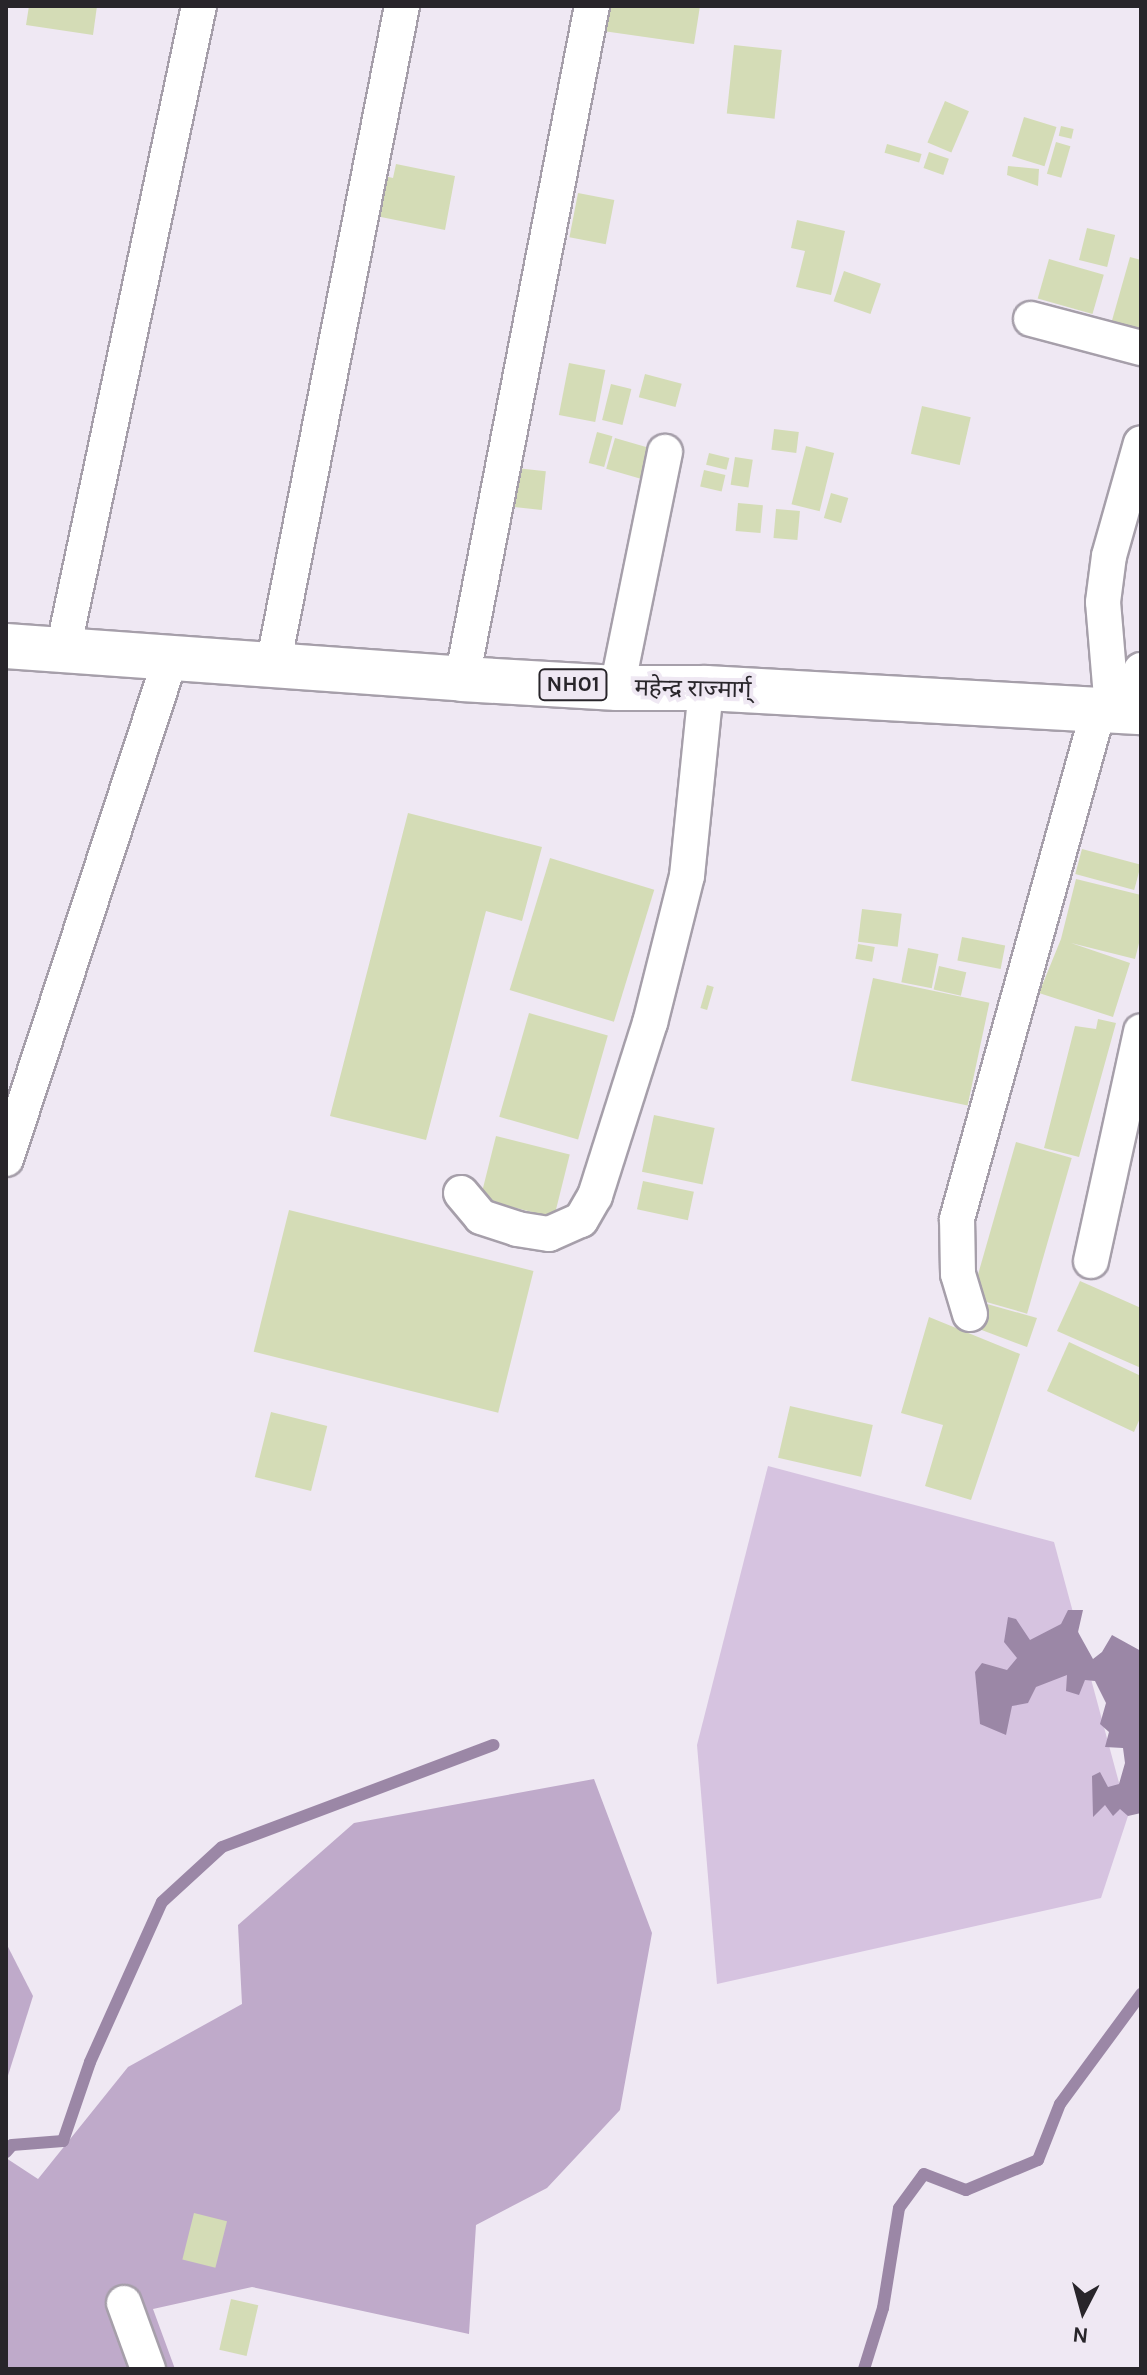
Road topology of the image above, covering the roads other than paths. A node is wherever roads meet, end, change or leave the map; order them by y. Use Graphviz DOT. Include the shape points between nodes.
graph roads {
  1 [pos="199,6"];
  2 [pos="402,6"];
  3 [pos="592,6"];
  4 [pos="1031,319"];
  5 [pos="1141,348"];
  6 [pos="1141,443"];
  7 [pos="665,452"];
  8 [pos="6,646"];
  9 [pos="63,650"];
  10 [pos="170,660"];
  11 [pos="273,666"];
  12 [pos="462,679"];
  13 [pos="617,688"];
  14 [pos="706,688"];
  15 [pos="1124,702"];
  16 [pos="1141,1031"];
  17 [pos="6,1159"];
  18 [pos="461,1193"];
  19 [pos="1091,1261"];
  20 [pos="970,1314"];
  21 [pos="124,2303"];
  22 [pos="148,2369"];
  1 -- 9 [label="street"];
  2 -- 11 [label="street"];
  3 -- 12 [label="street"];
  4 -- 5 [label="street"];
  6 -- 15 [label="street" via="1109,556 1103,602"];
  7 -- 13 [label="street"];
  8 -- 9 [label="highway, महेन्द्र राज्मार्ग् / NH01"];
  9 -- 10 [label="highway, महेन्द्र राज्मार्ग् / NH01"];
  10 -- 11 [label="highway, महेन्द्र राज्मार्ग् / NH01"];
  10 -- 17 [label="street"];
  11 -- 12 [label="highway, महेन्द्र राज्मार्ग् / NH01"];
  12 -- 13 [label="highway, महेन्द्र राज्मार्ग् / NH01"];
  13 -- 14 [label="highway, महेन्द्र राज्मार्ग् / NH01"];
  14 -- 15 [label="highway, महेन्द्र राज्मार्ग् / NH01"];
  14 -- 18 [label="street" via="687,876 650,1023 595,1196 581,1220 549,1234 481,1217"];
  15 -- 20 [label="street" via="957,1219 958,1274"];
  16 -- 19 [label="street"];
  21 -- 22 [label="street"];
}
